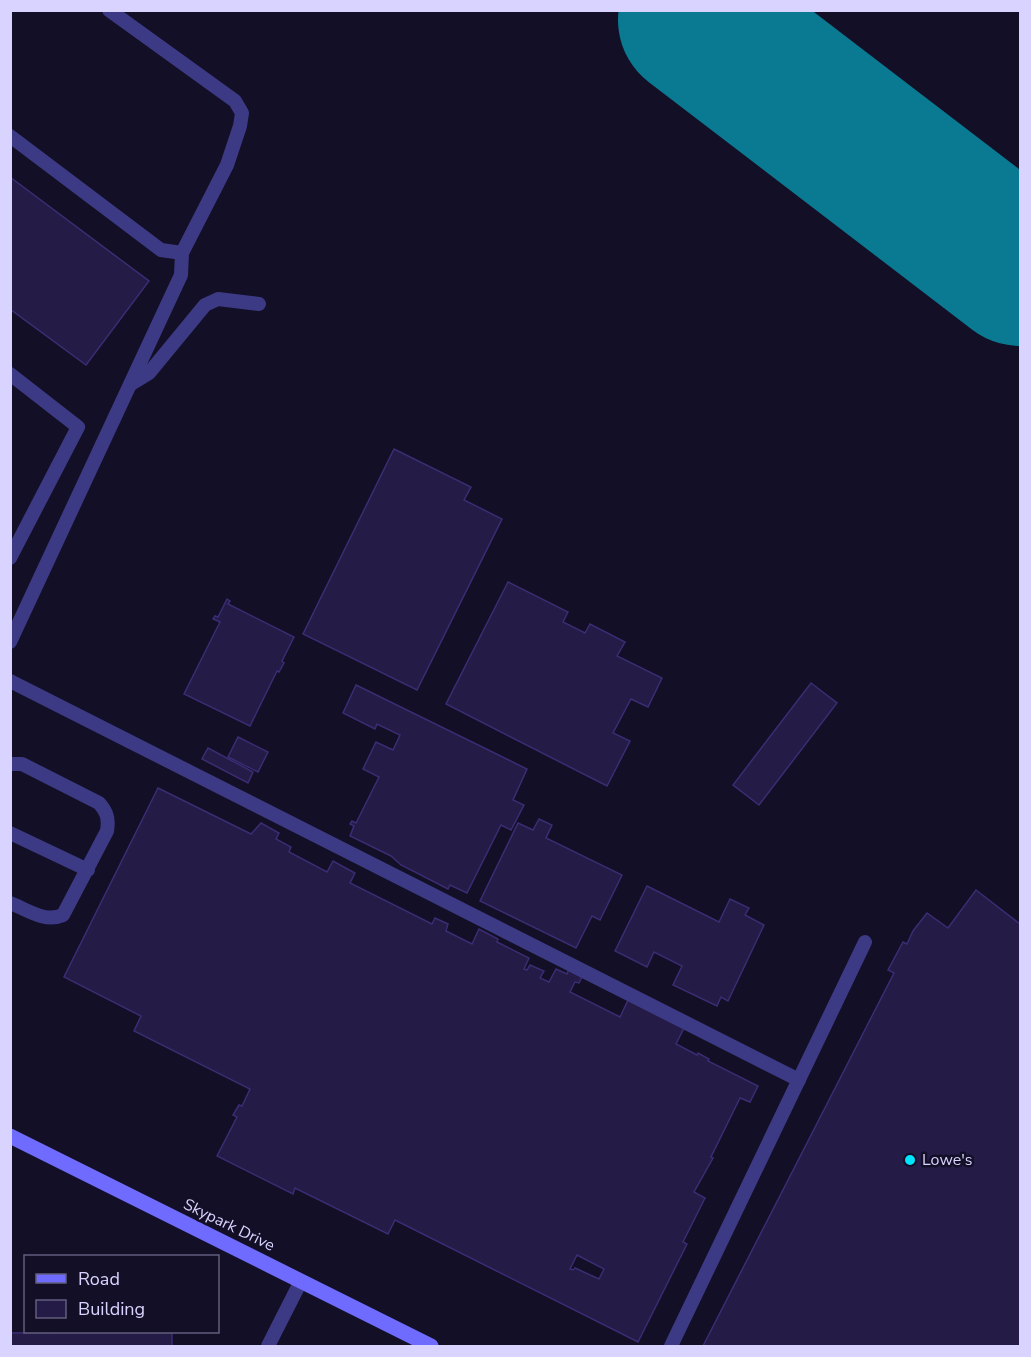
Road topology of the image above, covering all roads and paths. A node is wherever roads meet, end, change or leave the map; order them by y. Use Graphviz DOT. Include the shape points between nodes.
graph roads {
  1 [pos="109,10"];
  2 [pos="10,136"];
  3 [pos="182,254"];
  4 [pos="259,304"];
  5 [pos="10,374"];
  6 [pos="131,384"];
  7 [pos="10,558"];
  8 [pos="10,642"];
  9 [pos="10,681"];
  10 [pos="10,764"];
  11 [pos="10,833"];
  12 [pos="88,870"];
  13 [pos="10,903"];
  14 [pos="865,942"];
  15 [pos="799,1080"];
  16 [pos="10,1136"];
  17 [pos="301,1281"];
  18 [pos="268,1347"];
  19 [pos="431,1347"];
  20 [pos="670,1347"];
  1 -- 3 [label="lane" via="235,101 242,113 227,165"];
  2 -- 3 [label="lane" via="160,250"];
  3 -- 6 [label="lane" via="181,275"];
  4 -- 6 [label="lane" via="218,300 205,305 149,373"];
  5 -- 7 [label="lane" via="78,427"];
  6 -- 8 [label="lane"];
  9 -- 15 [label="lane"];
  10 -- 12 [label="lane" via="22,764 99,803 106,812 107,831"];
  11 -- 12 [label="lane"];
  12 -- 13 [label="lane" via="63,915 55,919"];
  14 -- 15 [label="lane"];
  15 -- 20 [label="lane"];
  16 -- 17 [label="main road, Skypark Drive"];
  17 -- 18 [label="lane"];
  17 -- 19 [label="main road, Skypark Drive"];
}
